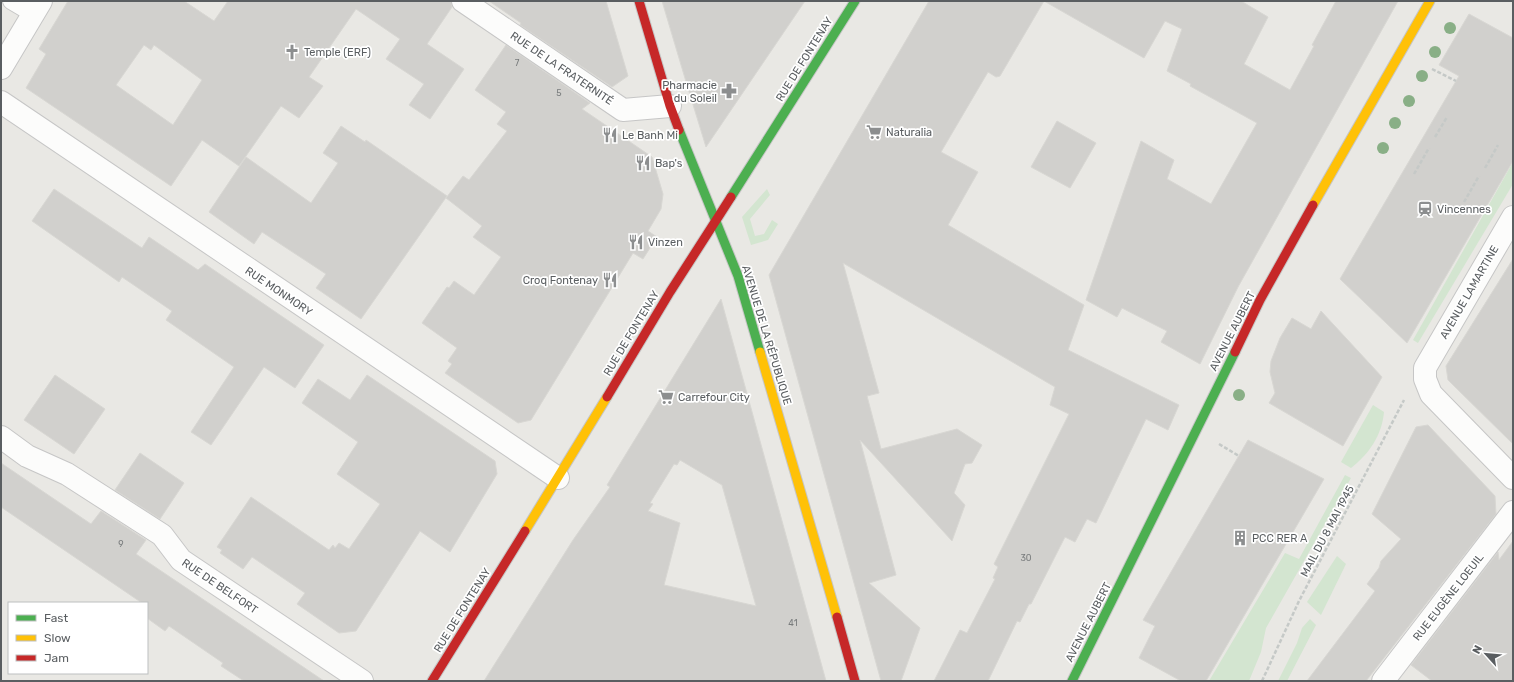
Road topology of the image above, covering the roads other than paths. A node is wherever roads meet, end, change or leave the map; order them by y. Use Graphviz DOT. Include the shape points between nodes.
graph roads {
  1 [pos="11,1"];
  2 [pos="463,1"];
  3 [pos="639,1"];
  4 [pos="855,1"];
  5 [pos="1430,1"];
  6 [pos="37,8"];
  7 [pos="1,68"];
  8 [pos="1,102"];
  9 [pos="670,106"];
  10 [pos="1513,217"];
  11 [pos="717,220"];
  12 [pos="1,437"];
  13 [pos="558,478"];
  14 [pos="1513,478"];
  15 [pos="1513,512"];
  16 [pos="362,681"];
  17 [pos="432,681"];
  18 [pos="855,681"];
  19 [pos="1072,681"];
  20 [pos="1383,681"];
  1 -- 6 [label="lane"];
  2 -- 9 [label="street, RUE DE LA FRATERNITÉ" via="623,110"];
  3 -- 9 [label="street, AVENUE DE LA RÉPUBLIQUE"];
  4 -- 11 [label="street, RUE DE FONTENAY"];
  5 -- 19 [label="street, AVENUE AUBERT" via="1348,140 1260,300"];
  6 -- 7 [label="street"];
  8 -- 13 [label="street, RUE MONMORY"];
  9 -- 11 [label="street, AVENUE DE LA RÉPUBLIQUE"];
  10 -- 14 [label="street, AVENUE LAMARTINE" via="1425,368 1425,379 1431,394"];
  11 -- 13 [label="street, RUE DE FONTENAY" via="666,298"];
  11 -- 18 [label="street, AVENUE DE LA RÉPUBLIQUE" via="738,276"];
  12 -- 16 [label="street, RUE DE BELFORT" via="27,456 67,474 162,535 181,560"];
  13 -- 17 [label="street, RUE DE FONTENAY"];
  15 -- 20 [label="street, RUE EUGÈNE LOEUIL"];
}
